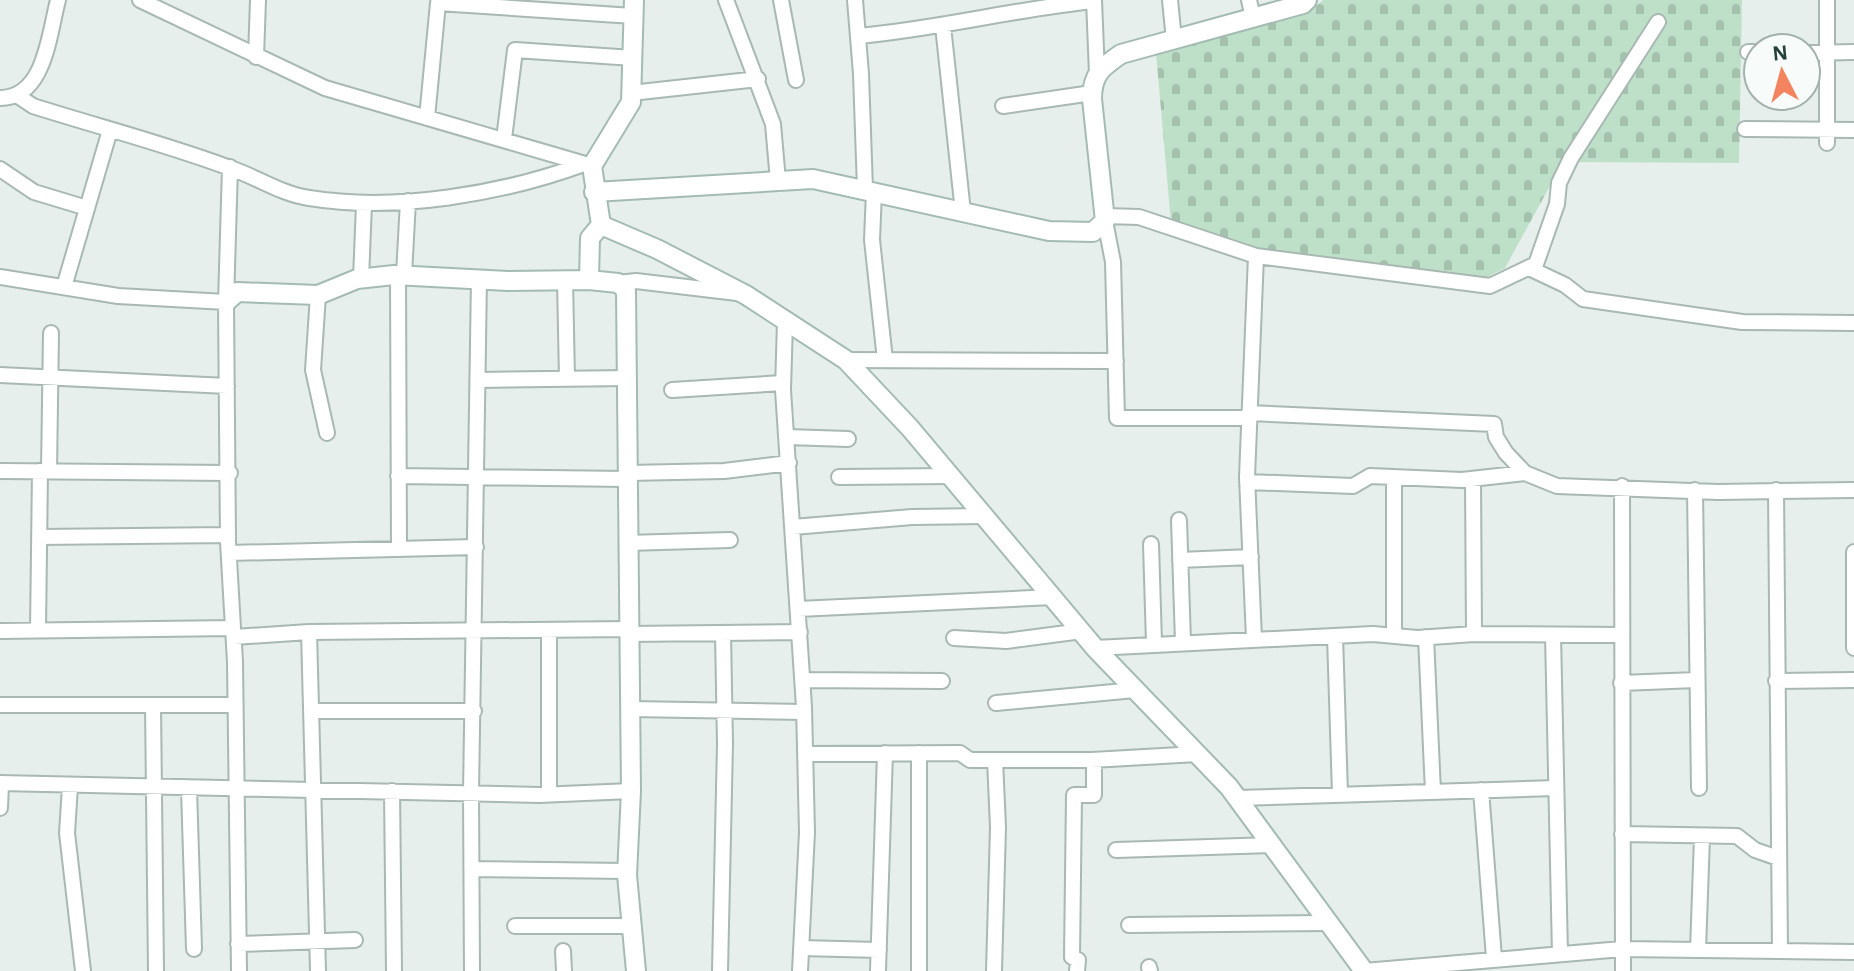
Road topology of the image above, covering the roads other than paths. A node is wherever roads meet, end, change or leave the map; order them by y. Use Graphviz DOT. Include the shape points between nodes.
graph roads {
  1 [pos="58,0"];
  2 [pos="140,0"];
  3 [pos="258,0"];
  4 [pos="726,0"];
  5 [pos="781,0"];
  6 [pos="855,0"];
  7 [pos="1170,0"];
  8 [pos="1307,0"];
  9 [pos="1827,0"];
  10 [pos="1094,1"];
  11 [pos="634,8"];
  12 [pos="1251,9"];
  13 [pos="1658,22"];
  14 [pos="943,26"];
  15 [pos="858,36"];
  16 [pos="1174,40"];
  17 [pos="1854,52"];
  18 [pos="1822,53"];
  19 [pos="1827,53"];
  20 [pos="256,57"];
  21 [pos="633,58"];
  22 [pos="1097,74"];
  23 [pos="758,79"];
  24 [pos="796,80"];
  25 [pos="631,93"];
  26 [pos="1092,93"];
  27 [pos="18,96"];
  28 [pos="0,98"];
  29 [pos="1003,106"];
  30 [pos="427,118"];
  31 [pos="1745,129"];
  32 [pos="110,130"];
  33 [pos="1854,130"];
  34 [pos="1827,136"];
  35 [pos="504,139"];
  36 [pos="588,165"];
  37 [pos="230,167"];
  38 [pos="0,169"];
  39 [pos="778,181"];
  40 [pos="870,190"];
  41 [pos="594,192"];
  42 [pos="408,201"];
  43 [pos="364,204"];
  44 [pos="87,208"];
  45 [pos="963,212"];
  46 [pos="1105,219"];
  47 [pos="601,225"];
  48 [pos="1256,256"];
  49 [pos="1529,268"];
  50 [pos="401,275"];
  51 [pos="0,277"];
  52 [pos="361,279"];
  53 [pos="479,279"];
  54 [pos="565,280"];
  55 [pos="589,280"];
  56 [pos="618,283"];
  57 [pos="64,287"];
  58 [pos="742,293"];
  59 [pos="318,295"];
  60 [pos="226,302"];
  61 [pos="785,321"];
  62 [pos="1854,323"];
  63 [pos="51,333"];
  64 [pos="846,360"];
  65 [pos="885,360"];
  66 [pos="1116,361"];
  67 [pos="0,375"];
  68 [pos="50,375"];
  69 [pos="628,378"];
  70 [pos="567,379"];
  71 [pos="478,380"];
  72 [pos="783,383"];
  73 [pos="227,386"];
  74 [pos="672,390"];
  75 [pos="1249,415"];
  76 [pos="327,433"];
  77 [pos="787,437"];
  78 [pos="848,439"];
  79 [pos="789,463"];
  80 [pos="0,471"];
  81 [pos="44,471"];
  82 [pos="230,473"];
  83 [pos="1525,473"];
  84 [pos="398,476"];
  85 [pos="477,476"];
  86 [pos="627,476"];
  87 [pos="951,476"];
  88 [pos="839,477"];
  89 [pos="1394,477"];
  90 [pos="1473,479"];
  91 [pos="1247,482"];
  92 [pos="1622,486"];
  93 [pos="1695,490"];
  94 [pos="1776,490"];
  95 [pos="1854,490"];
  96 [pos="985,516"];
  97 [pos="1179,520"];
  98 [pos="793,527"];
  99 [pos="228,535"];
  100 [pos="39,537"];
  101 [pos="730,540"];
  102 [pos="627,543"];
  103 [pos="1151,544"];
  104 [pos="476,547"];
  105 [pos="399,549"];
  106 [pos="1854,552"];
  107 [pos="229,553"];
  108 [pos="1251,557"];
  109 [pos="1180,560"];
  110 [pos="1053,597"];
  111 [pos="798,609"];
  112 [pos="38,630"];
  113 [pos="549,630"];
  114 [pos="0,631"];
  115 [pos="475,631"];
  116 [pos="628,631"];
  117 [pos="1082,631"];
  118 [pos="233,632"];
  119 [pos="309,632"];
  120 [pos="800,632"];
  121 [pos="723,633"];
  122 [pos="1474,634"];
  123 [pos="1553,635"];
  124 [pos="1622,635"];
  125 [pos="1335,636"];
  126 [pos="1394,636"];
  127 [pos="1426,637"];
  128 [pos="954,638"];
  129 [pos="1254,639"];
  130 [pos="1183,642"];
  131 [pos="1154,643"];
  132 [pos="1095,648"];
  133 [pos="1854,648"];
  134 [pos="803,680"];
  135 [pos="1696,680"];
  136 [pos="1854,680"];
  137 [pos="942,681"];
  138 [pos="1776,681"];
  139 [pos="1621,683"];
  140 [pos="1135,690"];
  141 [pos="996,703"];
  142 [pos="0,705"];
  143 [pos="153,705"];
  144 [pos="233,705"];
  145 [pos="630,709"];
  146 [pos="314,711"];
  147 [pos="474,711"];
  148 [pos="724,711"];
  149 [pos="804,712"];
  150 [pos="885,753"];
  151 [pos="919,753"];
  152 [pos="805,754"];
  153 [pos="1197,754"];
  154 [pos="995,760"];
  155 [pos="1094,760"];
  156 [pos="0,784"];
  157 [pos="70,786"];
  158 [pos="154,788"];
  159 [pos="1555,788"];
  160 [pos="1699,788"];
  161 [pos="189,789"];
  162 [pos="316,790"];
  163 [pos="1481,790"];
  164 [pos="236,791"];
  165 [pos="392,791"];
  166 [pos="631,791"];
  167 [pos="1433,792"];
  168 [pos="471,793"];
  169 [pos="549,794"];
  170 [pos="1340,794"];
  171 [pos="1237,798"];
  172 [pos="0,808"];
  173 [pos="1622,834"];
  174 [pos="1702,837"];
  175 [pos="1272,845"];
  176 [pos="1116,850"];
  177 [pos="1778,858"];
  178 [pos="472,869"];
  179 [pos="627,871"];
  180 [pos="1329,923"];
  181 [pos="1129,925"];
  182 [pos="515,926"];
  183 [pos="632,926"];
  184 [pos="355,940"];
  185 [pos="317,941"];
  186 [pos="238,944"];
  187 [pos="801,948"];
  188 [pos="194,949"];
  189 [pos="1622,949"];
  190 [pos="879,950"];
  191 [pos="1698,950"];
  192 [pos="563,951"];
  193 [pos="1780,951"];
  194 [pos="1854,952"];
  195 [pos="1560,954"];
  196 [pos="1494,958"];
  197 [pos="83,971"];
  198 [pos="156,971"];
  199 [pos="239,971"];
  200 [pos="318,971"];
  201 [pos="394,971"];
  202 [pos="472,971"];
  203 [pos="564,971"];
  204 [pos="636,971"];
  205 [pos="720,971"];
  206 [pos="800,971"];
  207 [pos="878,971"];
  208 [pos="919,971"];
  209 [pos="994,971"];
  210 [pos="1077,971"];
  211 [pos="1364,971"];
  212 [pos="1623,971"];
  1 -- 27 [label="street" via="39,70"];
  2 -- 20 [label="street"];
  3 -- 20 [label="street"];
  4 -- 23 [label="street"];
  5 -- 24 [label="street"];
  6 -- 15 [label="street"];
  7 -- 16 [label="street"];
  8 -- 12 [label="street"];
  9 -- 19 [label="street"];
  10 -- 14 [label="street"];
  10 -- 22 [label="street"];
  11 -- 21 [label="street"];
  11 -- 30 [label="street" via="438,3"];
  12 -- 16 [label="street"];
  13 -- 49 [label="street" via="1571,158 1540,254"];
  14 -- 15 [label="street"];
  14 -- 45 [label="street"];
  15 -- 40 [label="street"];
  16 -- 22 [label="street" via="1121,54"];
  17 -- 19 [label="street"];
  18 -- 19 [label="street"];
  19 -- 34 [label="street"];
  20 -- 30 [label="street" via="325,88"];
  21 -- 25 [label="street"];
  21 -- 35 [label="street" via="515,50"];
  22 -- 26 [label="street"];
  23 -- 25 [label="street"];
  23 -- 39 [label="street" via="773,124"];
  25 -- 36 [label="street" via="631,102"];
  26 -- 29 [label="street"];
  26 -- 46 [label="street"];
  27 -- 28 [label="street"];
  27 -- 32 [label="street" via="33,106"];
  30 -- 35 [label="street"];
  31 -- 34 [label="street"];
  32 -- 37 [label="street"];
  32 -- 44 [label="street"];
  33 -- 34 [label="street"];
  35 -- 36 [label="street"];
  36 -- 41 [label="street"];
  36 -- 42 [label="street" via="502,188"];
  37 -- 43 [label="street" via="288,193"];
  37 -- 60 [label="street"];
  38 -- 44 [label="street" via="34,192"];
  39 -- 40 [label="street" via="813,179"];
  39 -- 41 [label="street"];
  40 -- 45 [label="street"];
  40 -- 65 [label="street"];
  41 -- 47 [label="street"];
  42 -- 43 [label="street"];
  42 -- 50 [label="street"];
  43 -- 52 [label="street"];
  44 -- 57 [label="street"];
  45 -- 46 [label="street" via="1049,231 1093,232"];
  46 -- 48 [label="street" via="1139,217"];
  46 -- 66 [label="street" via="1113,262"];
  47 -- 55 [label="street" via="590,238"];
  47 -- 58 [label="street"];
  48 -- 49 [label="street" via="1490,286"];
  48 -- 75 [label="street"];
  49 -- 62 [label="street" via="1583,299 1742,322"];
  50 -- 52 [label="street"];
  50 -- 53 [label="street"];
  50 -- 84 [label="street"];
  51 -- 57 [label="street"];
  52 -- 59 [label="street"];
  53 -- 54 [label="street"];
  53 -- 71 [label="street"];
  54 -- 55 [label="street"];
  54 -- 70 [label="street"];
  55 -- 56 [label="street"];
  56 -- 58 [label="street"];
  56 -- 69 [label="street" via="628,297"];
  57 -- 60 [label="street"];
  58 -- 61 [label="street"];
  59 -- 60 [label="street" via="237,292"];
  59 -- 76 [label="street" via="313,370"];
  60 -- 73 [label="street"];
  61 -- 64 [label="street"];
  61 -- 72 [label="street"];
  63 -- 68 [label="street"];
  64 -- 65 [label="street"];
  64 -- 87 [label="street"];
  65 -- 66 [label="street"];
  66 -- 75 [label="street" via="1117,418"];
  67 -- 68 [label="street"];
  68 -- 73 [label="street"];
  68 -- 81 [label="street"];
  69 -- 70 [label="street"];
  69 -- 86 [label="street"];
  70 -- 71 [label="street"];
  71 -- 85 [label="street"];
  72 -- 74 [label="street"];
  72 -- 77 [label="street"];
  73 -- 82 [label="street"];
  75 -- 83 [label="street" via="1494,424 1506,453"];
  75 -- 91 [label="street"];
  77 -- 78 [label="street"];
  77 -- 79 [label="street"];
  79 -- 86 [label="street"];
  79 -- 98 [label="street"];
  80 -- 81 [label="street"];
  81 -- 82 [label="street"];
  81 -- 100 [label="street"];
  82 -- 99 [label="street"];
  83 -- 90 [label="street"];
  83 -- 92 [label="street" via="1557,486"];
  84 -- 85 [label="street"];
  84 -- 105 [label="street"];
  85 -- 86 [label="street"];
  85 -- 104 [label="street"];
  86 -- 102 [label="street"];
  87 -- 88 [label="street"];
  87 -- 96 [label="street"];
  89 -- 90 [label="street"];
  89 -- 91 [label="street" via="1370,476 1353,486"];
  89 -- 126 [label="street"];
  90 -- 122 [label="street"];
  91 -- 108 [label="street"];
  92 -- 93 [label="street"];
  92 -- 124 [label="street"];
  93 -- 94 [label="street"];
  93 -- 135 [label="street"];
  94 -- 95 [label="street"];
  94 -- 138 [label="street"];
  96 -- 98 [label="street"];
  96 -- 110 [label="street"];
  97 -- 109 [label="street"];
  98 -- 111 [label="street"];
  99 -- 100 [label="street"];
  99 -- 107 [label="street"];
  100 -- 112 [label="street"];
  101 -- 102 [label="street"];
  102 -- 116 [label="street"];
  103 -- 131 [label="street"];
  104 -- 105 [label="street"];
  104 -- 115 [label="street"];
  105 -- 107 [label="street"];
  106 -- 133 [label="street"];
  107 -- 118 [label="street"];
  108 -- 109 [label="street"];
  108 -- 129 [label="street"];
  109 -- 130 [label="street"];
  110 -- 111 [label="street"];
  110 -- 117 [label="street"];
  111 -- 120 [label="street"];
  112 -- 114 [label="street"];
  112 -- 118 [label="street"];
  113 -- 115 [label="street"];
  113 -- 116 [label="street"];
  113 -- 169 [label="street"];
  115 -- 119 [label="street"];
  115 -- 147 [label="street"];
  116 -- 121 [label="street"];
  116 -- 145 [label="street"];
  117 -- 128 [label="street" via="1006,641"];
  117 -- 132 [label="street"];
  118 -- 119 [label="street"];
  118 -- 144 [label="street"];
  119 -- 146 [label="street"];
  120 -- 121 [label="street"];
  120 -- 134 [label="street"];
  121 -- 148 [label="street"];
  122 -- 123 [label="street"];
  122 -- 127 [label="street"];
  123 -- 124 [label="street"];
  123 -- 159 [label="street"];
  124 -- 139 [label="street"];
  125 -- 126 [label="street"];
  125 -- 129 [label="street"];
  125 -- 170 [label="street"];
  126 -- 127 [label="street"];
  127 -- 167 [label="street"];
  129 -- 130 [label="street"];
  130 -- 131 [label="street"];
  131 -- 132 [label="street"];
  132 -- 140 [label="street"];
  134 -- 137 [label="street"];
  134 -- 149 [label="street"];
  135 -- 139 [label="street"];
  135 -- 160 [label="street"];
  136 -- 138 [label="street"];
  138 -- 177 [label="street"];
  139 -- 173 [label="street"];
  140 -- 141 [label="street"];
  140 -- 153 [label="street"];
  142 -- 143 [label="street"];
  143 -- 144 [label="street"];
  143 -- 158 [label="street"];
  144 -- 164 [label="street"];
  145 -- 148 [label="street"];
  145 -- 166 [label="street"];
  146 -- 147 [label="street"];
  146 -- 162 [label="street"];
  147 -- 168 [label="street"];
  148 -- 149 [label="street"];
  148 -- 205 [label="street"];
  149 -- 152 [label="street"];
  150 -- 151 [label="street"];
  150 -- 152 [label="street"];
  150 -- 190 [label="street"];
  151 -- 154 [label="street"];
  151 -- 208 [label="street"];
  152 -- 187 [label="street"];
  153 -- 155 [label="street"];
  153 -- 171 [label="street"];
  154 -- 155 [label="street"];
  154 -- 209 [label="street"];
  155 -- 210 [label="street" via="1094,795 1074,795 1072,957 1078,960"];
  156 -- 157 [label="street"];
  156 -- 172 [label="street"];
  157 -- 158 [label="street"];
  157 -- 197 [label="street" via="67,833"];
  158 -- 161 [label="street"];
  158 -- 198 [label="street"];
  159 -- 163 [label="street"];
  159 -- 195 [label="street"];
  161 -- 164 [label="street"];
  161 -- 188 [label="street"];
  162 -- 164 [label="street"];
  162 -- 165 [label="street"];
  162 -- 185 [label="street"];
  163 -- 167 [label="street"];
  163 -- 196 [label="street"];
  164 -- 186 [label="street"];
  165 -- 168 [label="street"];
  165 -- 201 [label="street"];
  166 -- 169 [label="street"];
  166 -- 179 [label="street"];
  167 -- 170 [label="street"];
  168 -- 169 [label="street"];
  168 -- 178 [label="street"];
  170 -- 171 [label="street"];
  171 -- 175 [label="street"];
  173 -- 174 [label="street"];
  173 -- 189 [label="street"];
  174 -- 177 [label="street" via="1737,836"];
  174 -- 191 [label="street"];
  175 -- 176 [label="street"];
  175 -- 180 [label="street"];
  177 -- 193 [label="street"];
  178 -- 179 [label="street"];
  178 -- 202 [label="street"];
  179 -- 183 [label="street"];
  180 -- 181 [label="street"];
  180 -- 211 [label="street"];
  182 -- 183 [label="street"];
  183 -- 204 [label="street"];
  184 -- 185 [label="street"];
  185 -- 186 [label="street"];
  185 -- 200 [label="street"];
  186 -- 199 [label="street"];
  187 -- 190 [label="street"];
  187 -- 206 [label="street"];
  189 -- 191 [label="street"];
  189 -- 195 [label="street"];
  189 -- 212 [label="street"];
  190 -- 207 [label="street"];
  191 -- 193 [label="street"];
  192 -- 203 [label="street"];
  193 -- 194 [label="street"];
  195 -- 196 [label="street"];
  196 -- 211 [label="street"];
}
